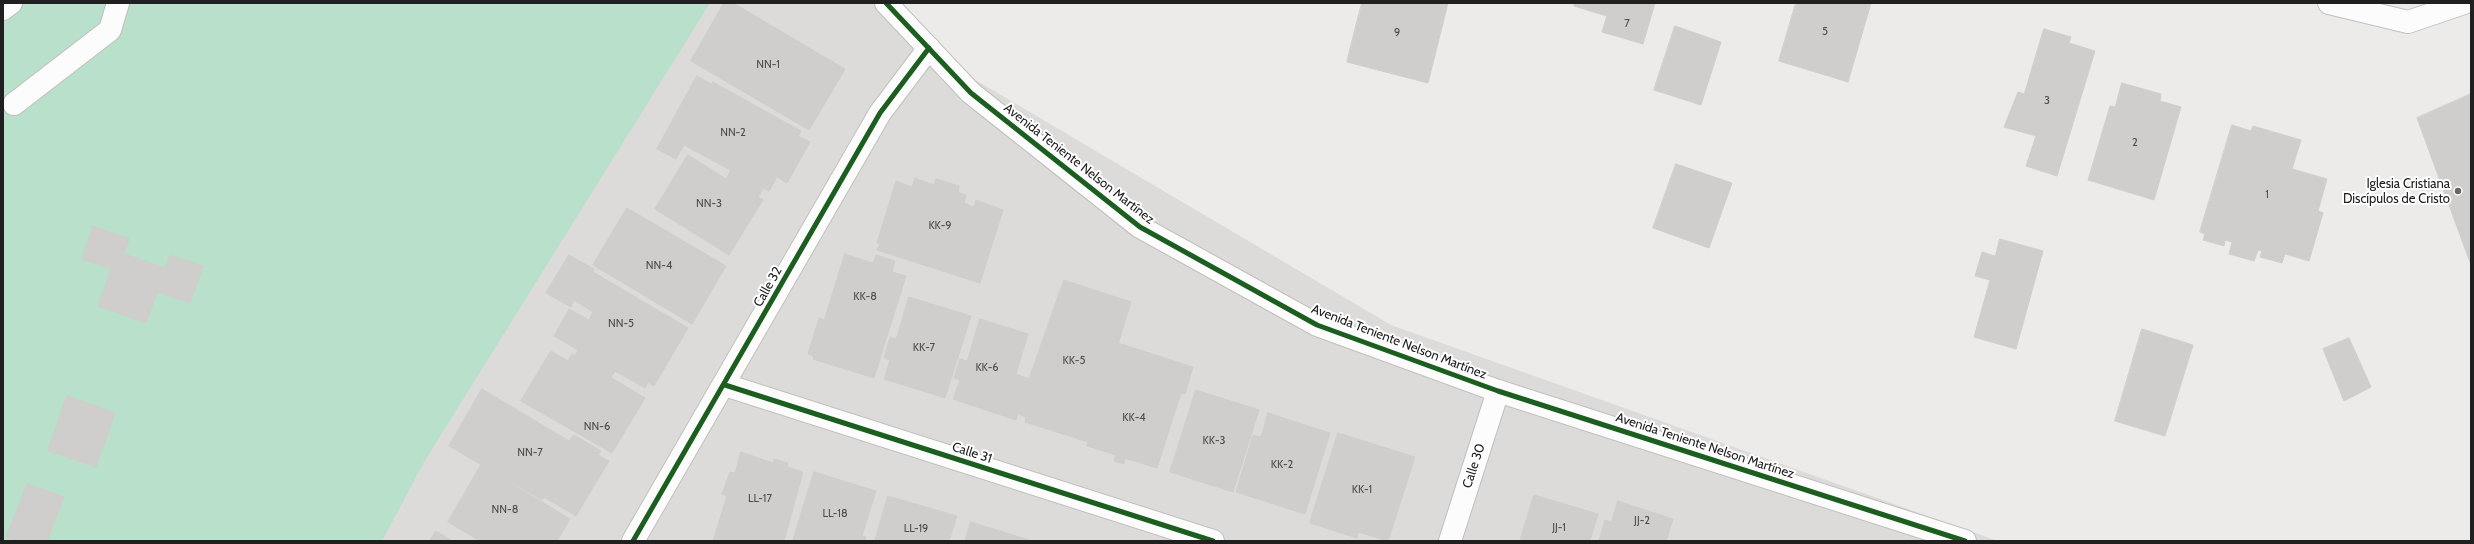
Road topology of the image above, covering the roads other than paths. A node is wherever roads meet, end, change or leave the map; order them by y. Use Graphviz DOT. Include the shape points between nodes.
graph roads {
  1 [pos="11,3"];
  2 [pos="118,3"];
  3 [pos="886,3"];
  4 [pos="2329,3"];
  5 [pos="2464,3"];
  6 [pos="3,9"];
  7 [pos="929,48"];
  8 [pos="14,104"];
  9 [pos="724,385"];
  10 [pos="1498,392"];
  11 [pos="633,541"];
  12 [pos="1213,541"];
  13 [pos="1450,541"];
  14 [pos="1966,541"];
  1 -- 6 [label="street"];
  2 -- 8 [label="street" via="110,30"];
  3 -- 7 [label="street, Avenida Teniente Nelson Martínez"];
  4 -- 5 [label="street" via="2408,22"];
  7 -- 9 [label="street, Calle 32" via="880,113"];
  7 -- 10 [label="street, Avenida Teniente Nelson Martínez" via="971,93 1140,227 1317,325"];
  9 -- 11 [label="street, Calle 32"];
  9 -- 12 [label="street, Calle 31"];
  10 -- 13 [label="street, Calle 30"];
  10 -- 14 [label="street, Avenida Teniente Nelson Martínez"];
}
